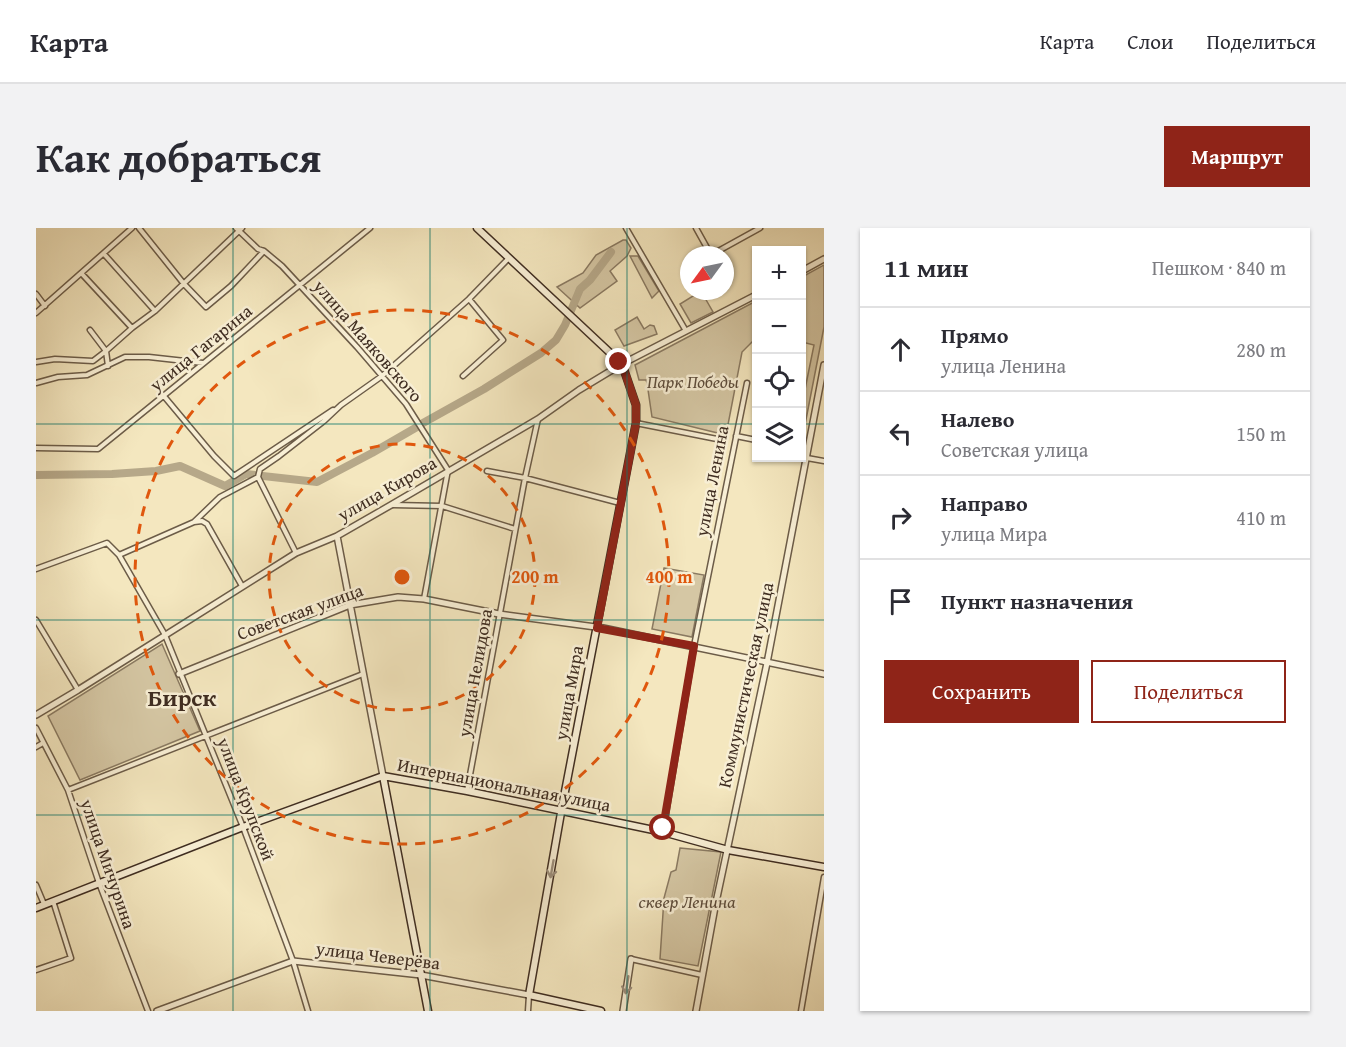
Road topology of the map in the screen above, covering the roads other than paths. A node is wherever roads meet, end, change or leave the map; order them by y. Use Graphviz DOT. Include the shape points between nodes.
graph roads {
  1 [pos="132,228"];
  2 [pos="139,228"];
  3 [pos="370,228"];
  4 [pos="477,228"];
  5 [pos="626,228"];
  6 [pos="696,228"];
  7 [pos="760,228"];
  8 [pos="239,229"];
  9 [pos="264,251"];
  10 [pos="104,254"];
  11 [pos="509,257"];
  12 [pos="824,260"];
  13 [pos="806,269"];
  14 [pos="82,274"];
  15 [pos="184,284"];
  16 [pos="301,284"];
  17 [pos="36,294"];
  18 [pos="752,296"];
  19 [pos="469,299"];
  20 [pos="45,306"];
  21 [pos="155,311"];
  22 [pos="36,313"];
  23 [pos="132,328"];
  24 [pos="90,330"];
  25 [pos="686,331"];
  26 [pos="106,351"];
  27 [pos="36,362"];
  28 [pos="204,363"];
  29 [pos="622,364"];
  30 [pos="824,365"];
  31 [pos="108,366"];
  32 [pos="382,376"];
  33 [pos="463,376"];
  34 [pos="36,383"];
  35 [pos="747,383"];
  36 [pos="163,395"];
  37 [pos="341,405"];
  38 [pos="538,419"];
  39 [pos="636,423"];
  40 [pos="736,436"];
  41 [pos="752,439"];
  42 [pos="722,440"];
  43 [pos="36,448"];
  44 [pos="807,458"];
  45 [pos="824,461"];
  46 [pos="448,470"];
  47 [pos="487,471"];
  48 [pos="258,477"];
  49 [pos="525,478"];
  50 [pos="621,503"];
  51 [pos="391,505"];
  52 [pos="442,506"];
  53 [pos="194,522"];
  54 [pos="515,529"];
  55 [pos="337,536"];
  56 [pos="296,553"];
  57 [pos="119,555"];
  58 [pos="36,569"];
  59 [pos="242,586"];
  60 [pos="424,599"];
  61 [pos="350,605"];
  62 [pos="499,614"];
  63 [pos="36,620"];
  64 [pos="597,628"];
  65 [pos="165,635"];
  66 [pos="694,646"];
  67 [pos="767,663"];
  68 [pos="364,673"];
  69 [pos="180,674"];
  70 [pos="824,674"];
  71 [pos="78,690"];
  72 [pos="36,715"];
  73 [pos="36,728"];
  74 [pos="206,735"];
  75 [pos="43,742"];
  76 [pos="36,747"];
  77 [pos="383,776"];
  78 [pos="68,790"];
  79 [pos="467,791"];
  80 [pos="562,812"];
  81 [pos="243,827"];
  82 [pos="663,832"];
  83 [pos="728,850"];
  84 [pos="824,867"];
  85 [pos="824,877"];
  86 [pos="99,883"];
  87 [pos="36,885"];
  88 [pos="53,901"];
  89 [pos="44,905"];
  90 [pos="36,908"];
  91 [pos="631,959"];
  92 [pos="293,961"];
  93 [pos="36,970"];
  94 [pos="421,975"];
  95 [pos="702,975"];
  96 [pos="529,995"];
  97 [pos="148,1011"];
  98 [pos="157,1011"];
  99 [pos="308,1011"];
  100 [pos="428,1011"];
  101 [pos="528,1011"];
  102 [pos="601,1011"];
  103 [pos="623,1011"];
  104 [pos="696,1011"];
  105 [pos="801,1011"];
  1 -- 10 [label="street"];
  2 -- 15 [label="street"];
  3 -- 16 [label="street, улица Гагарина"];
  4 -- 11 [label="main road, улица Мира"];
  5 -- 25 [label="street"];
  6 -- 7 [label="street" via="711,255"];
  8 -- 9 [label="street, улица Маяковского"];
  8 -- 15 [label="street"];
  9 -- 15 [label="street" via="206,307"];
  9 -- 16 [label="street, улица Маяковского"];
  10 -- 14 [label="street"];
  10 -- 21 [label="street"];
  11 -- 19 [label="street"];
  11 -- 29 [label="main road, улица Мира"];
  12 -- 13 [label="street"];
  14 -- 20 [label="street"];
  14 -- 23 [label="street"];
  15 -- 21 [label="street"];
  16 -- 28 [label="street, улица Гагарина"];
  16 -- 32 [label="street, улица Маяковского"];
  17 -- 20 [label="street"];
  18 -- 25 [label="street, улица Кирова"];
  19 -- 32 [label="street"];
  19 -- 33 [label="street" via="503,340"];
  20 -- 22 [label="street"];
  21 -- 23 [label="street"];
  23 -- 26 [label="street"];
  24 -- 26 [label="street"];
  25 -- 29 [label="street, улица Кирова"];
  26 -- 27 [label="street" via="93,361"];
  26 -- 31 [label="street"];
  28 -- 31 [label="street" via="125,357"];
  28 -- 36 [label="street, улица Гагарина"];
  29 -- 38 [label="street, улица Кирова"];
  29 -- 39 [label="main road, улица Мира" via="636,405"];
  30 -- 44 [label="street, Коммунистическая улица"];
  31 -- 34 [label="street" via="87,375"];
  32 -- 37 [label="street"];
  32 -- 46 [label="street, улица Маяковского" via="406,404"];
  35 -- 40 [label="street, улица Ленина"];
  36 -- 37 [label="street" via="234,476"];
  36 -- 43 [label="street, улица Гагарина" via="98,449"];
  37 -- 48 [label="street" via="260,469"];
  38 -- 46 [label="street, улица Кирова"];
  38 -- 49 [label="street, улица Нелидова"];
  39 -- 42 [label="street"];
  39 -- 50 [label="main road, улица Мира"];
  40 -- 41 [label="street"];
  40 -- 66 [label="street, улица Ленина"];
  44 -- 45 [label="street"];
  44 -- 67 [label="street, Коммунистическая улица"];
  46 -- 51 [label="street, улица Кирова"];
  46 -- 52 [label="street"];
  47 -- 49 [label="street"];
  48 -- 53 [label="street" via="220,497"];
  48 -- 56 [label="street"];
  49 -- 50 [label="street"];
  49 -- 54 [label="street, улица Нелидова"];
  50 -- 64 [label="main road, улица Мира"];
  51 -- 52 [label="street"];
  51 -- 55 [label="street, улица Кирова"];
  52 -- 54 [label="street"];
  52 -- 60 [label="street"];
  53 -- 57 [label="street"];
  53 -- 59 [label="street" via="207,524"];
  54 -- 62 [label="street, улица Нелидова"];
  55 -- 56 [label="street, улица Кирова"];
  55 -- 61 [label="street"];
  56 -- 59 [label="street, улица Кирова"];
  57 -- 58 [label="street, улица Крупской" via="108,543"];
  57 -- 65 [label="street, улица Крупской"];
  59 -- 65 [label="street, улица Кирова"];
  60 -- 61 [label="street, Советская улица" via="398,597"];
  60 -- 62 [label="street, Советская улица"];
  61 -- 68 [label="street"];
  61 -- 69 [label="street, Советская улица"];
  62 -- 64 [label="street, Советская улица"];
  62 -- 79 [label="street, улица Нелидова"];
  63 -- 71 [label="street"];
  64 -- 66 [label="street, Советская улица"];
  64 -- 80 [label="main road, улица Мира"];
  65 -- 69 [label="street, улица Крупской"];
  65 -- 71 [label="street, улица Кирова"];
  66 -- 67 [label="street, Советская улица"];
  66 -- 82 [label="street, улица Ленина"];
  67 -- 70 [label="street, Советская улица"];
  67 -- 83 [label="street, Коммунистическая улица"];
  68 -- 74 [label="street"];
  68 -- 77 [label="street"];
  69 -- 74 [label="street, улица Крупской"];
  71 -- 72 [label="street, улица Кирова"];
  73 -- 75 [label="street, улица Мичурина"];
  74 -- 78 [label="street"];
  74 -- 81 [label="street, улица Крупской"];
  75 -- 76 [label="street"];
  75 -- 78 [label="street, улица Мичурина"];
  77 -- 79 [label="main road, Интернациональная улица"];
  77 -- 81 [label="main road, Интернациональная улица"];
  77 -- 94 [label="main road"];
  78 -- 86 [label="street, улица Мичурина"];
  79 -- 80 [label="main road, Интернациональная улица"];
  80 -- 82 [label="main road, Интернациональная улица"];
  80 -- 96 [label="main road, улица Мира, one-way"];
  81 -- 86 [label="main road, Интернациональная улица"];
  81 -- 92 [label="street, улица Крупской"];
  82 -- 83 [label="main road, Интернациональная улица"];
  83 -- 84 [label="main road, Интернациональная улица"];
  83 -- 95 [label="street, Коммунистическая улица"];
  85 -- 105 [label="street"];
  86 -- 88 [label="main road, Интернациональная улица"];
  86 -- 97 [label="street, улица Мичурина"];
  87 -- 89 [label="street"];
  88 -- 89 [label="main road, Интернациональная улица"];
  88 -- 93 [label="street" via="71,958"];
  89 -- 90 [label="main road, Интернациональная улица"];
  91 -- 95 [label="street"];
  91 -- 103 [label="street, one-way"];
  92 -- 94 [label="street, улица Чеверёва"];
  92 -- 98 [label="street, улица Чеверёва"];
  92 -- 99 [label="street, улица Крупской"];
  94 -- 96 [label="street, улица Чеверёва"];
  94 -- 100 [label="main road"];
  95 -- 104 [label="street, Коммунистическая улица"];
  96 -- 101 [label="street, улица Мира"];
  96 -- 102 [label="main road, улица Чеверёва"];
}
